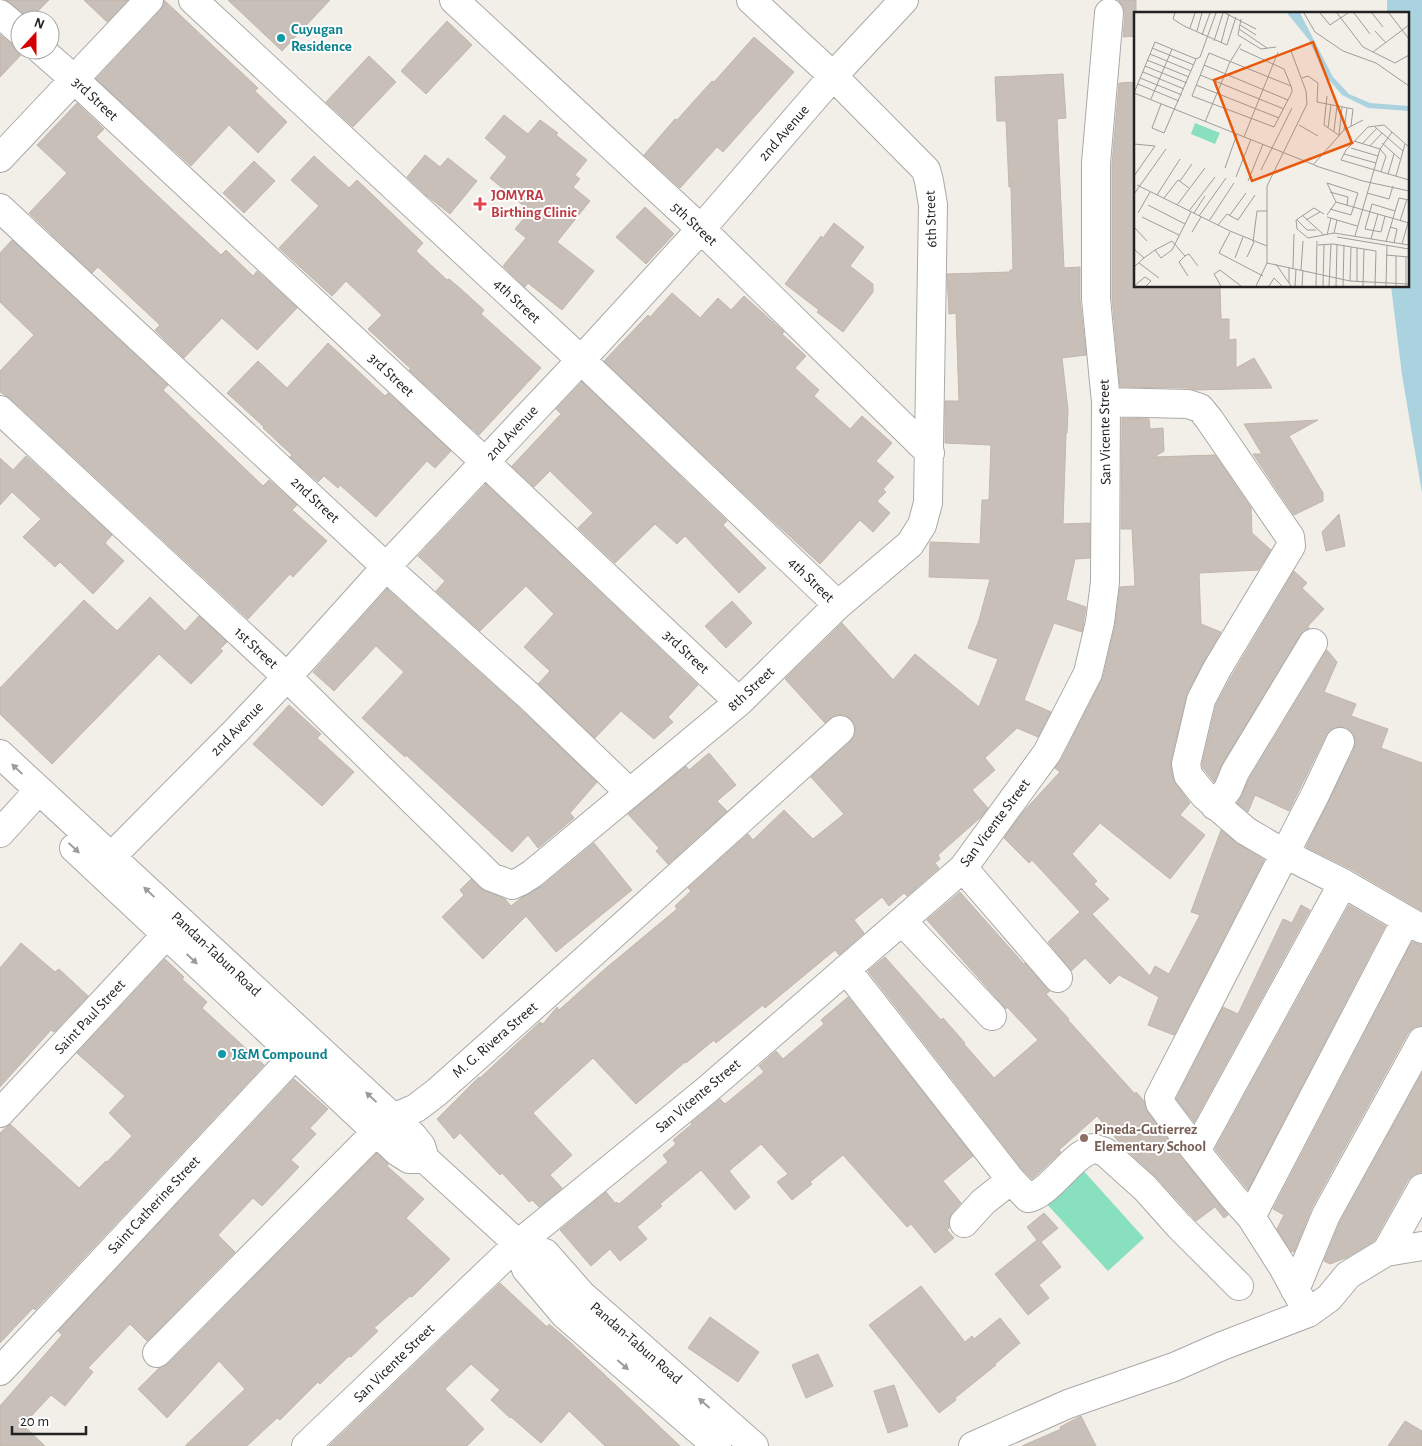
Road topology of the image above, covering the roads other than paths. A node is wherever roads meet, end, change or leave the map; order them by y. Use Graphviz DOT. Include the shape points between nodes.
graph roads {
  1 [pos="149,0"];
  2 [pos="193,0"];
  3 [pos="454,0"];
  4 [pos="751,0"];
  5 [pos="904,0"];
  6 [pos="1110,13"];
  7 [pos="0,14"];
  8 [pos="10,22"];
  9 [pos="52,60"];
  10 [pos="833,76"];
  11 [pos="74,79"];
  12 [pos="0,158"];
  13 [pos="0,208"];
  14 [pos="701,229"];
  15 [pos="581,360"];
  16 [pos="1106,402"];
  17 [pos="0,410"];
  18 [pos="930,453"];
  19 [pos="485,462"];
  20 [pos="386,567"];
  21 [pos="838,605"];
  22 [pos="1313,643"];
  23 [pos="287,677"];
  24 [pos="738,702"];
  25 [pos="840,730"];
  26 [pos="1340,742"];
  27 [pos="0,754"];
  28 [pos="0,779"];
  29 [pos="628,792"];
  30 [pos="33,797"];
  31 [pos="1216,806"];
  32 [pos="0,834"];
  33 [pos="1285,854"];
  34 [pos="111,856"];
  35 [pos="962,868"];
  36 [pos="1343,883"];
  37 [pos="512,885"];
  38 [pos="902,921"];
  39 [pos="1414,924"];
  40 [pos="173,928"];
  41 [pos="846,969"];
  42 [pos="1058,978"];
  43 [pos="992,1016"];
  44 [pos="1422,1041"];
  45 [pos="302,1047"];
  46 [pos="0,1113"];
  47 [pos="385,1125"];
  48 [pos="1196,1151"];
  49 [pos="1422,1188"];
  50 [pos="1019,1189"];
  51 [pos="1251,1217"];
  52 [pos="964,1223"];
  53 [pos="518,1244"];
  54 [pos="1422,1246"];
  55 [pos="1386,1252"];
  56 [pos="1239,1286"];
  57 [pos="1301,1302"];
  58 [pos="157,1353"];
  59 [pos="0,1371"];
  60 [pos="720,1438"];
  61 [pos="306,1446"];
  62 [pos="754,1446"];
  63 [pos="973,1446"];
  1 -- 11 [label="street"];
  2 -- 15 [label="street, 4th Street"];
  3 -- 14 [label="street, 5th Street"];
  4 -- 10 [label="street, 6th Street"];
  5 -- 10 [label="street, 2nd Avenue"];
  6 -- 16 [label="street, San Vicente Street" via="1096,162 1096,299"];
  7 -- 8 [label="street"];
  9 -- 11 [label="street, 3rd Street"];
  10 -- 14 [label="street, 2nd Avenue"];
  10 -- 18 [label="street, 6th Street" via="926,170 930,181 934,205"];
  11 -- 12 [label="street"];
  11 -- 19 [label="street, 3rd Street"];
  13 -- 20 [label="street, 2nd Street"];
  14 -- 15 [label="street, 2nd Avenue"];
  14 -- 18 [label="street, 5th Street"];
  15 -- 19 [label="street, 2nd Avenue"];
  15 -- 21 [label="street, 4th Street"];
  16 -- 31 [label="street" via="1188,404 1200,408 1290,537 1291,546 1216,669 1201,700 1186,764 1188,774"];
  16 -- 35 [label="street, San Vicente Street" via="1105,582 1088,673 1047,752"];
  17 -- 23 [label="street, 1st Street"];
  18 -- 21 [label="street, 8th Street" via="928,503 922,526 910,544"];
  19 -- 20 [label="street, 2nd Avenue"];
  19 -- 24 [label="street, 3rd Street"];
  20 -- 23 [label="street, 2nd Avenue"];
  20 -- 29 [label="street, 2nd Street" via="529,696"];
  21 -- 24 [label="street, 8th Street"];
  22 -- 31 [label="street"];
  23 -- 34 [label="street, 2nd Avenue"];
  23 -- 37 [label="street, 1st Street" via="491,877"];
  24 -- 29 [label="street, 8th Street"];
  25 -- 47 [label="street, M. G. Rivera Street" via="437,1092"];
  26 -- 33 [label="street"];
  30 -- 27 [label="street, Pandan-Tabun Road, one-way"];
  28 -- 30 [label="street, Pandan-Tabun Road"];
  29 -- 37 [label="street, 8th Street" via="532,874"];
  30 -- 32 [label="street"];
  30 -- 34 [label="street, Pandan-Tabun Road"];
  30 -- 40 [label="street, Pandan-Tabun Road, one-way"];
  31 -- 33 [label="street" via="1246,831"];
  33 -- 36 [label="street"];
  33 -- 48 [label="street" via="1159,1098"];
  40 -- 34 [label="street, Pandan-Tabun Road, one-way"];
  35 -- 38 [label="street, San Vicente Street"];
  35 -- 42 [label="street"];
  36 -- 39 [label="street"];
  36 -- 48 [label="street"];
  38 -- 41 [label="street, San Vicente Street"];
  38 -- 43 [label="street"];
  39 -- 51 [label="street"];
  40 -- 45 [label="street, Pandan-Tabun Road"];
  40 -- 46 [label="street, Saint Paul Street"];
  41 -- 50 [label="street"];
  41 -- 53 [label="street, San Vicente Street" via="708,1089"];
  44 -- 57 [label="street" via="1326,1215"];
  45 -- 47 [label="street, Pandan-Tabun Road"];
  45 -- 59 [label="street, Saint Catherine Street"];
  47 -- 53 [label="street, Pandan-Tabun Road" via="417,1141 425,1160"];
  47 -- 58 [label="street, M. G. Rivera Street"];
  48 -- 51 [label="street"];
  49 -- 55 [label="street"];
  50 -- 52 [label="street" via="983,1202"];
  50 -- 56 [label="street" via="1034,1197 1079,1156 1093,1148 1105,1152"];
  51 -- 57 [label="street"];
  53 -- 60 [label="street, Pandan-Tabun Road" via="526,1269 574,1305"];
  53 -- 61 [label="street, San Vicente Street"];
  54 -- 55 [label="street"];
  55 -- 57 [label="street" via="1348,1276 1329,1298"];
  57 -- 63 [label="street" via="1222,1346 1174,1367 1068,1404"];
  60 -- 62 [label="street, Pandan-Tabun Road"];
}
